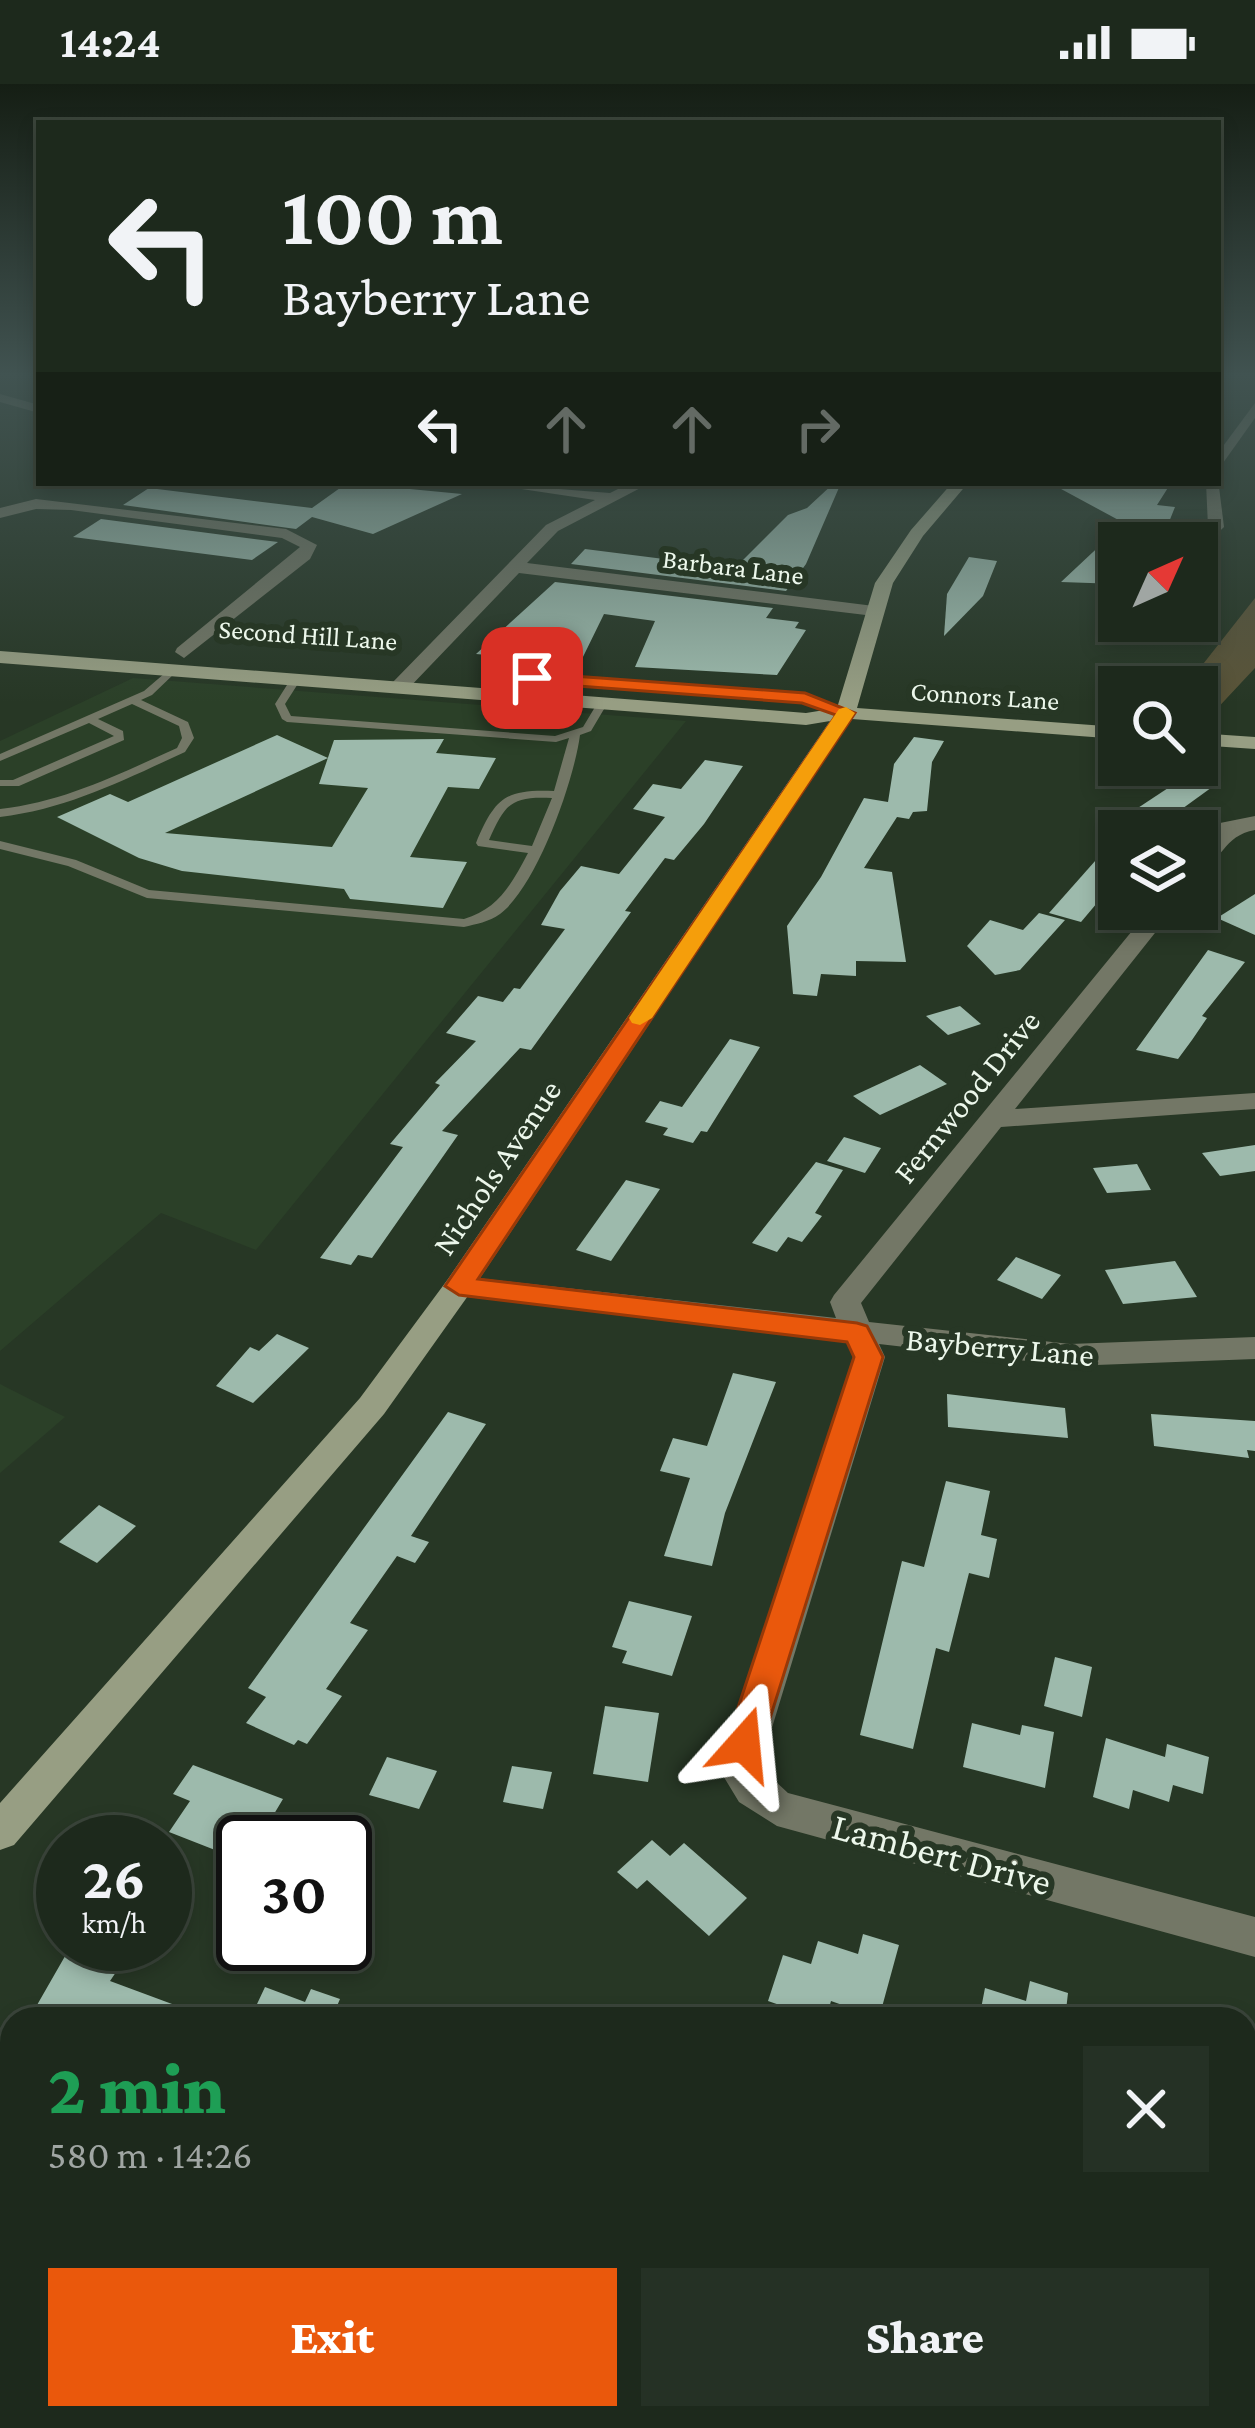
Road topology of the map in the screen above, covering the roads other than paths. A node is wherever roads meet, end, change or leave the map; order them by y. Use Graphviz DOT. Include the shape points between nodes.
graph roads {
  1 [pos="513,486"];
  2 [pos="638,486"];
  3 [pos="958,486"];
  4 [pos="1214,486"];
  5 [pos="618,499"];
  6 [pos="0,513"];
  7 [pos="1216,522"];
  8 [pos="514,567"];
  9 [pos="874,611"];
  10 [pos="0,638"];
  11 [pos="0,657"];
  12 [pos="178,661"];
  13 [pos="405,678"];
  14 [pos="296,680"];
  15 [pos="612,684"];
  16 [pos="132,700"];
  17 [pos="602,704"];
  18 [pos="846,713"];
  19 [pos="88,719"];
  20 [pos="1098,731"];
  21 [pos="575,735"];
  22 [pos="1218,740"];
  23 [pos="1255,743"];
  24 [pos="0,758"];
  25 [pos="0,783"];
  26 [pos="558,795"];
  27 [pos="0,814"];
  28 [pos="1255,823"];
  29 [pos="1218,840"];
  30 [pos="0,844"];
  31 [pos="534,850"];
  32 [pos="1145,930"];
  33 [pos="1255,1101"];
  34 [pos="996,1119"];
  35 [pos="459,1286"];
  36 [pos="857,1333"];
  37 [pos="1255,1348"];
  38 [pos="0,1832"];
  39 [pos="1255,1937"];
  1 -- 5 [label="street"];
  2 -- 5 [label="street"];
  3 -- 9 [label="street, Nichols Avenue" via="894,567"];
  4 -- 7 [label="street"];
  5 -- 8 [label="street" via="552,528"];
  6 -- 12 [label="street" via="55,503 286,534 309,545"];
  8 -- 9 [label="street, Barbara Lane"];
  8 -- 13 [label="street"];
  9 -- 18 [label="street, Nichols Avenue"];
  10 -- 12 [label="street, Second Hill Lane"];
  11 -- 12 [label="street, Second Hill Lane"];
  12 -- 13 [label="street, Second Hill Lane"];
  12 -- 14 [label="street, Second Hill Lane"];
  12 -- 16 [label="lane"];
  13 -- 14 [label="street, Second Hill Lane"];
  13 -- 15 [label="street, Second Hill Lane"];
  13 -- 17 [label="street, Second Hill Lane"];
  14 -- 21 [label="lane" via="280,704 286,719 537,739"];
  15 -- 17 [label="street"];
  15 -- 18 [label="street, Second Hill Lane" via="805,698"];
  16 -- 19 [label="lane"];
  16 -- 27 [label="lane" via="184,724 181,749 78,796"];
  17 -- 18 [label="street, Second Hill Lane" via="806,719"];
  17 -- 21 [label="lane" via="591,726"];
  18 -- 20 [label="street, Connors Lane"];
  18 -- 35 [label="street, Nichols Avenue"];
  19 -- 24 [label="lane"];
  19 -- 25 [label="lane" via="120,738 15,784"];
  21 -- 26 [label="lane"];
  22 -- 23 [label="street"];
  26 -- 31 [label="lane"];
  26 -- 31 [label="lane" via="510,796 482,843"];
  28 -- 29 [label="street" via="1228,828"];
  30 -- 31 [label="lane" via="147,894 464,923 500,907"];
  32 -- 34 [label="street, Fernwood Drive"];
  33 -- 34 [label="street"];
  34 -- 36 [label="street, Fernwood Drive" via="845,1302"];
  35 -- 36 [label="street, Bayberry Lane"];
  35 -- 38 [label="street, Nichols Avenue" via="282,1514"];
  36 -- 37 [label="street, Bayberry Lane" via="1070,1355"];
  36 -- 39 [label="street, Lambert Drive" via="869,1357 744,1744 739,1769 746,1780 777,1808"];
}
